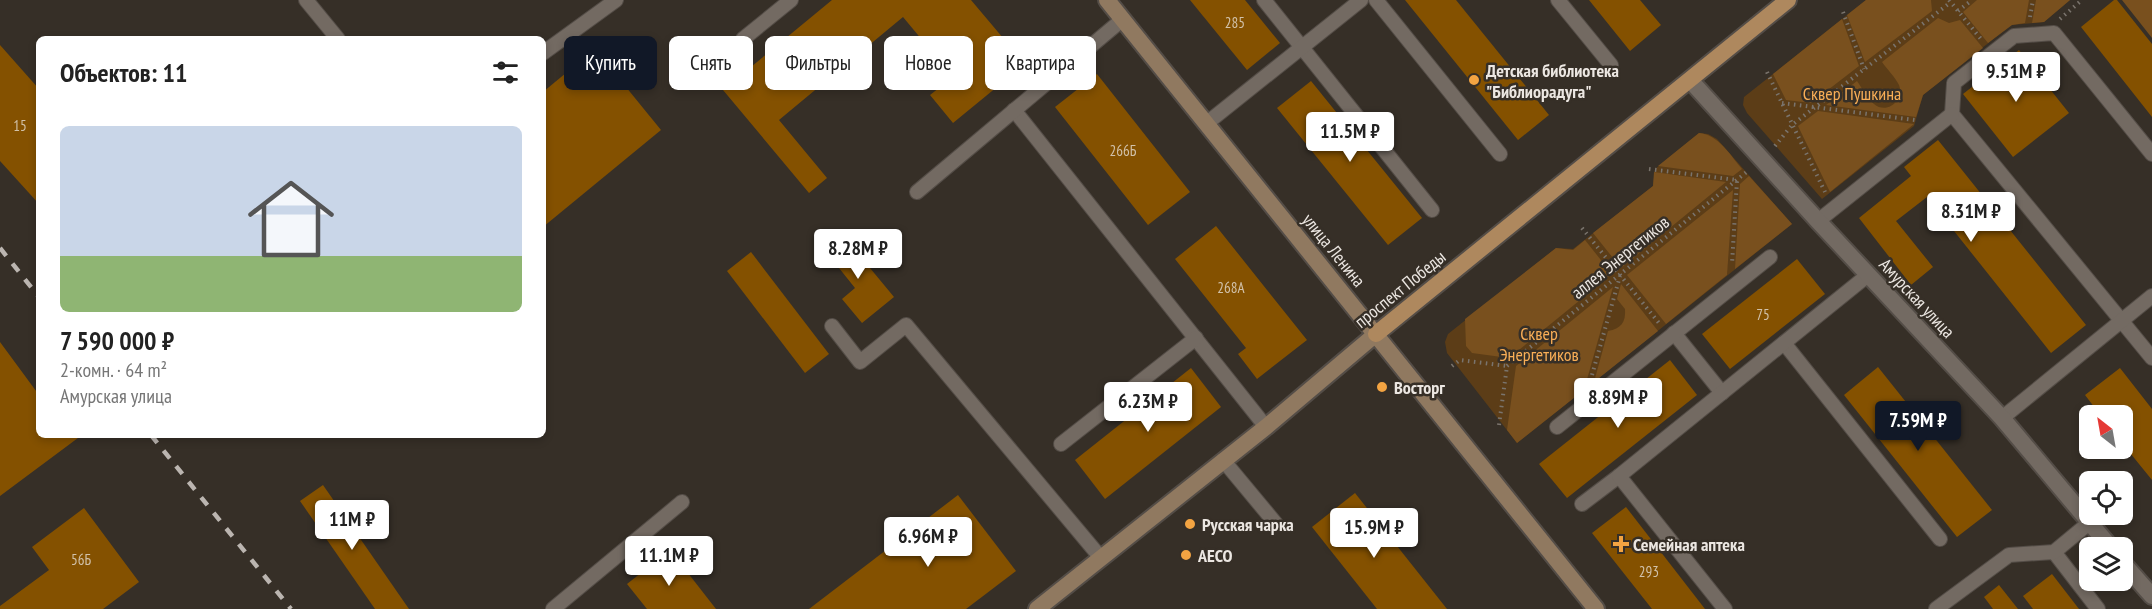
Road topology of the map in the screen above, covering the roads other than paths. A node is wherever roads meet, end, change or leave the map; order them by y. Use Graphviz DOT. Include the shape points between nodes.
graph roads {
  1 [pos="616,0"];
  2 [pos="791,0"];
  3 [pos="1107,0"];
  4 [pos="1264,0"];
  5 [pos="1361,0"];
  6 [pos="1376,0"];
  7 [pos="1558,0"];
  8 [pos="1788,0"];
  9 [pos="310,1"];
  10 [pos="1123,19"];
  11 [pos="330,36"];
  12 [pos="747,36"];
  13 [pos="1302,47"];
  14 [pos="546,51"];
  15 [pos="1611,65"];
  16 [pos="1690,80"];
  17 [pos="1014,110"];
  18 [pos="1952,114"];
  19 [pos="1208,123"];
  20 [pos="1500,154"];
  21 [pos="2152,154"];
  22 [pos="917,192"];
  23 [pos="1432,210"];
  24 [pos="1818,221"];
  25 [pos="1770,257"];
  26 [pos="1868,275"];
  27 [pos="2152,296"];
  28 [pos="2122,321"];
  29 [pos="832,326"];
  30 [pos="1674,333"];
  31 [pos="1377,334"];
  32 [pos="1196,338"];
  33 [pos="1784,343"];
  34 [pos="2152,358"];
  35 [pos="1722,393"];
  36 [pos="2002,418"];
  37 [pos="1266,426"];
  38 [pos="1557,427"];
  39 [pos="1061,444"];
  40 [pos="1223,460"];
  41 [pos="1618,476"];
  42 [pos="682,502"];
  43 [pos="1582,504"];
  44 [pos="2079,511"];
  45 [pos="1277,525"];
  46 [pos="2087,525"];
  47 [pos="2091,525"];
  48 [pos="2101,537"];
  49 [pos="1940,539"];
  50 [pos="2054,552"];
  51 [pos="1101,558"];
  52 [pos="2133,574"];
  53 [pos="2152,596"];
  54 [pos="553,609"];
  55 [pos="1037,609"];
  56 [pos="1596,609"];
  57 [pos="1725,609"];
  58 [pos="1936,609"];
  59 [pos="2098,609"];
  1 -- 14 [label="lane"];
  2 -- 12 [label="lane"];
  3 -- 10 [label="main road, улица Ленина"];
  4 -- 13 [label="lane"];
  5 -- 13 [label="lane"];
  6 -- 20 [label="lane"];
  7 -- 15 [label="lane"];
  8 -- 16 [label="main road, проспект Победы"];
  9 -- 11 [label="lane"];
  10 -- 17 [label="lane"];
  10 -- 19 [label="main road, улица Ленина"];
  13 -- 19 [label="lane"];
  13 -- 23 [label="lane"];
  16 -- 24 [label="street, Амурская улица"];
  16 -- 31 [label="main road, проспект Победы"];
  17 -- 22 [label="lane"];
  17 -- 32 [label="lane"];
  18 -- 21 [label="lane" via="1954,83 2014,36 2054,33"];
  18 -- 24 [label="lane"];
  18 -- 28 [label="lane"];
  19 -- 31 [label="main road, улица Ленина"];
  24 -- 26 [label="street, Амурская улица"];
  25 -- 30 [label="lane"];
  26 -- 33 [label="lane"];
  26 -- 36 [label="street, Амурская улица"];
  27 -- 28 [label="lane"];
  28 -- 34 [label="lane"];
  28 -- 36 [label="lane"];
  29 -- 51 [label="lane" via="860,362 906,325"];
  30 -- 35 [label="lane"];
  30 -- 38 [label="lane"];
  31 -- 37 [label="main road, проспект Победы"];
  31 -- 56 [label="main road, улица Ленина"];
  32 -- 37 [label="lane"];
  32 -- 39 [label="lane"];
  33 -- 35 [label="lane"];
  33 -- 49 [label="lane"];
  35 -- 41 [label="lane"];
  36 -- 44 [label="street, Амурская улица"];
  37 -- 40 [label="main road, проспект Победы"];
  40 -- 45 [label="lane"];
  40 -- 51 [label="main road, проспект Победы"];
  41 -- 43 [label="lane"];
  41 -- 57 [label="lane"];
  42 -- 54 [label="lane"];
  46 -- 50 [label="lane"];
  47 -- 48 [label="street, Амурская улица"];
  50 -- 58 [label="lane" via="2009,555"];
  50 -- 59 [label="lane"];
  51 -- 55 [label="main road, проспект Победы"];
  52 -- 53 [label="street"];
}
